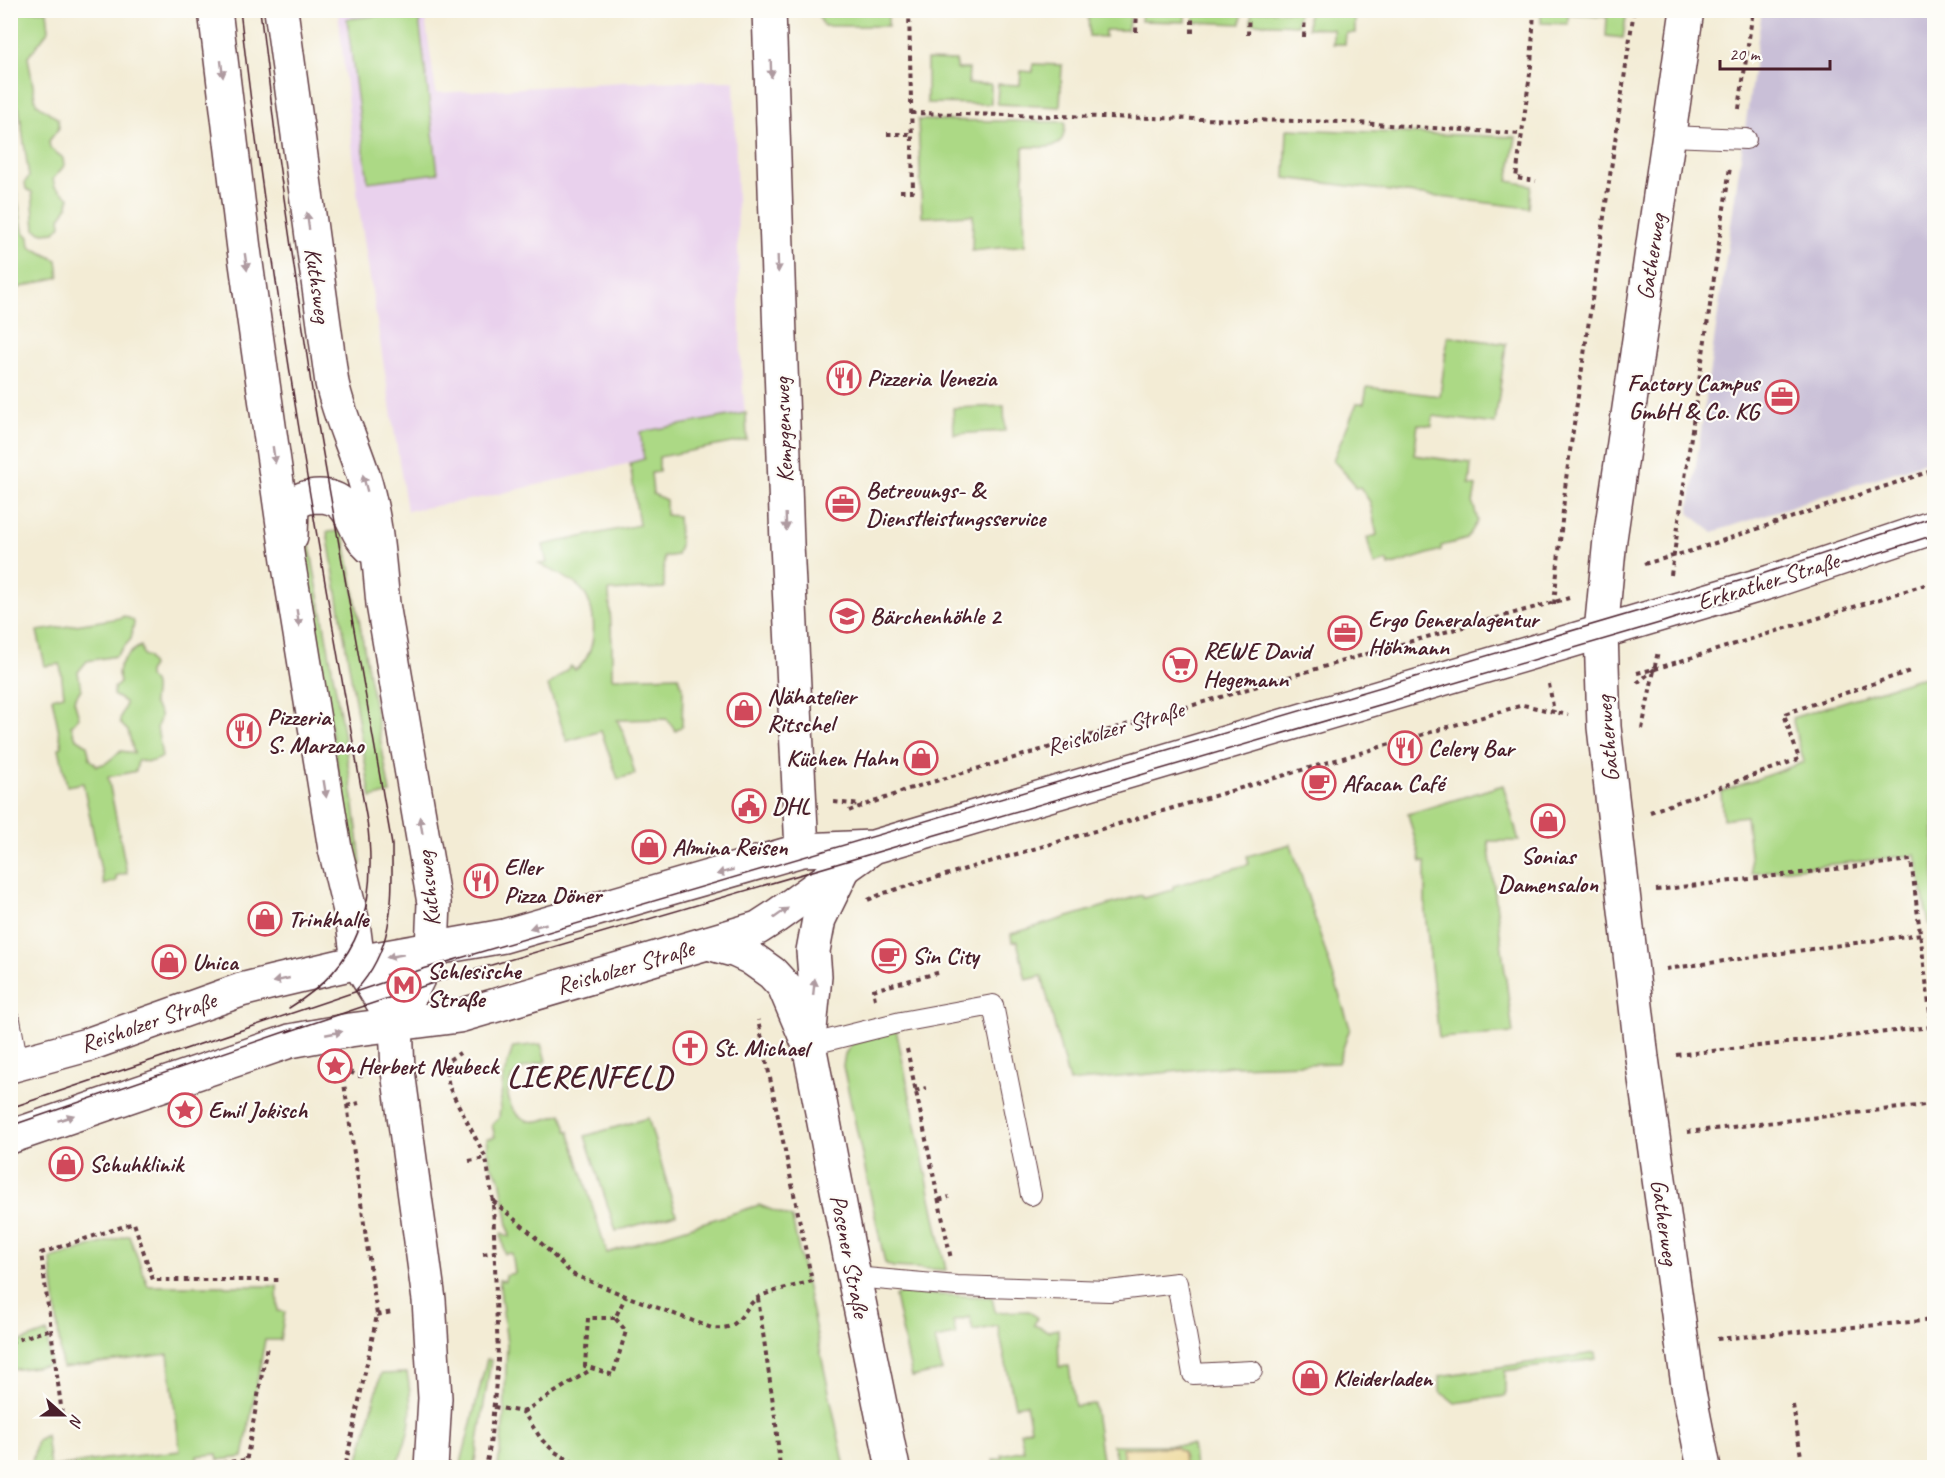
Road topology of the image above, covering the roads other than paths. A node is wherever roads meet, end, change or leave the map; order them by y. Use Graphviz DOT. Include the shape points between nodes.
graph roads {
  1 [pos="215,10"];
  2 [pos="281,10"];
  3 [pos="769,10"];
  4 [pos="1687,10"];
  5 [pos="1668,136"];
  6 [pos="1740,138"];
  7 [pos="1935,527"];
  8 [pos="378,555"];
  9 [pos="288,560"];
  10 [pos="1601,632"];
  11 [pos="873,847"];
  12 [pos="802,850"];
  13 [pos="844,868"];
  14 [pos="708,943"];
  15 [pos="432,949"];
  16 [pos="358,962"];
  17 [pos="10,1020"];
  18 [pos="396,1024"];
  19 [pos="809,1045"];
  20 [pos="14,1065"];
  21 [pos="10,1137"];
  22 [pos="1031,1195"];
  23 [pos="854,1277"];
  24 [pos="1252,1371"];
  25 [pos="431,1467"];
  26 [pos="893,1467"];
  27 [pos="1704,1467"];
  1 -- 9 [label="street, one-way"];
  8 -- 2 [label="street, Kuthsweg, one-way" via="369,497 332,383"];
  3 -- 12 [label="street, Kempgensweg, one-way"];
  4 -- 5 [label="street, Gatherweg"];
  5 -- 6 [label="lane"];
  5 -- 10 [label="street, Gatherweg" via="1610,539"];
  7 -- 10 [label="street, Erkrather Straße"];
  8 -- 9 [label="street" via="362,540 346,506 331,498 315,496 298,500 292,506"];
  15 -- 8 [label="street, Kuthsweg, one-way" via="434,903"];
  9 -- 16 [label="street, one-way" via="335,849"];
  10 -- 11 [label="street, Reisholzer Straße"];
  10 -- 27 [label="street, Gatherweg" via="1604,727 1642,1058 1689,1392"];
  11 -- 12 [label="street, Reisholzer Straße"];
  11 -- 13 [label="street, Reisholzer Straße"];
  12 -- 13 [label="street"];
  12 -- 15 [label="street, Reisholzer Straße, one-way" via="504,936"];
  14 -- 13 [label="street, Reisholzer Straße, one-way" via="758,927"];
  19 -- 13 [label="street, Posener Straße, one-way" via="815,976 813,951 819,919"];
  14 -- 18 [label="street, Reisholzer Straße" via="459,1016"];
  14 -- 19 [label="street, Posener Straße" via="751,958 784,986"];
  15 -- 16 [label="street, Reisholzer Straße, one-way"];
  15 -- 18 [label="street, Kuthsweg"];
  16 -- 18 [label="street"];
  16 -- 20 [label="street, Reisholzer Straße, one-way" via="241,990 87,1045"];
  17 -- 20 [label="lane, Reisholzer Straße"];
  21 -- 18 [label="street, Reisholzer Straße, one-way" via="290,1041"];
  18 -- 25 [label="street" via="398,1071 429,1300 435,1398"];
  19 -- 22 [label="lane" via="993,1005"];
  19 -- 23 [label="street, Posener Straße"];
  23 -- 24 [label="lane" via="957,1286 1109,1291 1177,1283 1193,1374"];
  23 -- 26 [label="street, Posener Straße"];
}
